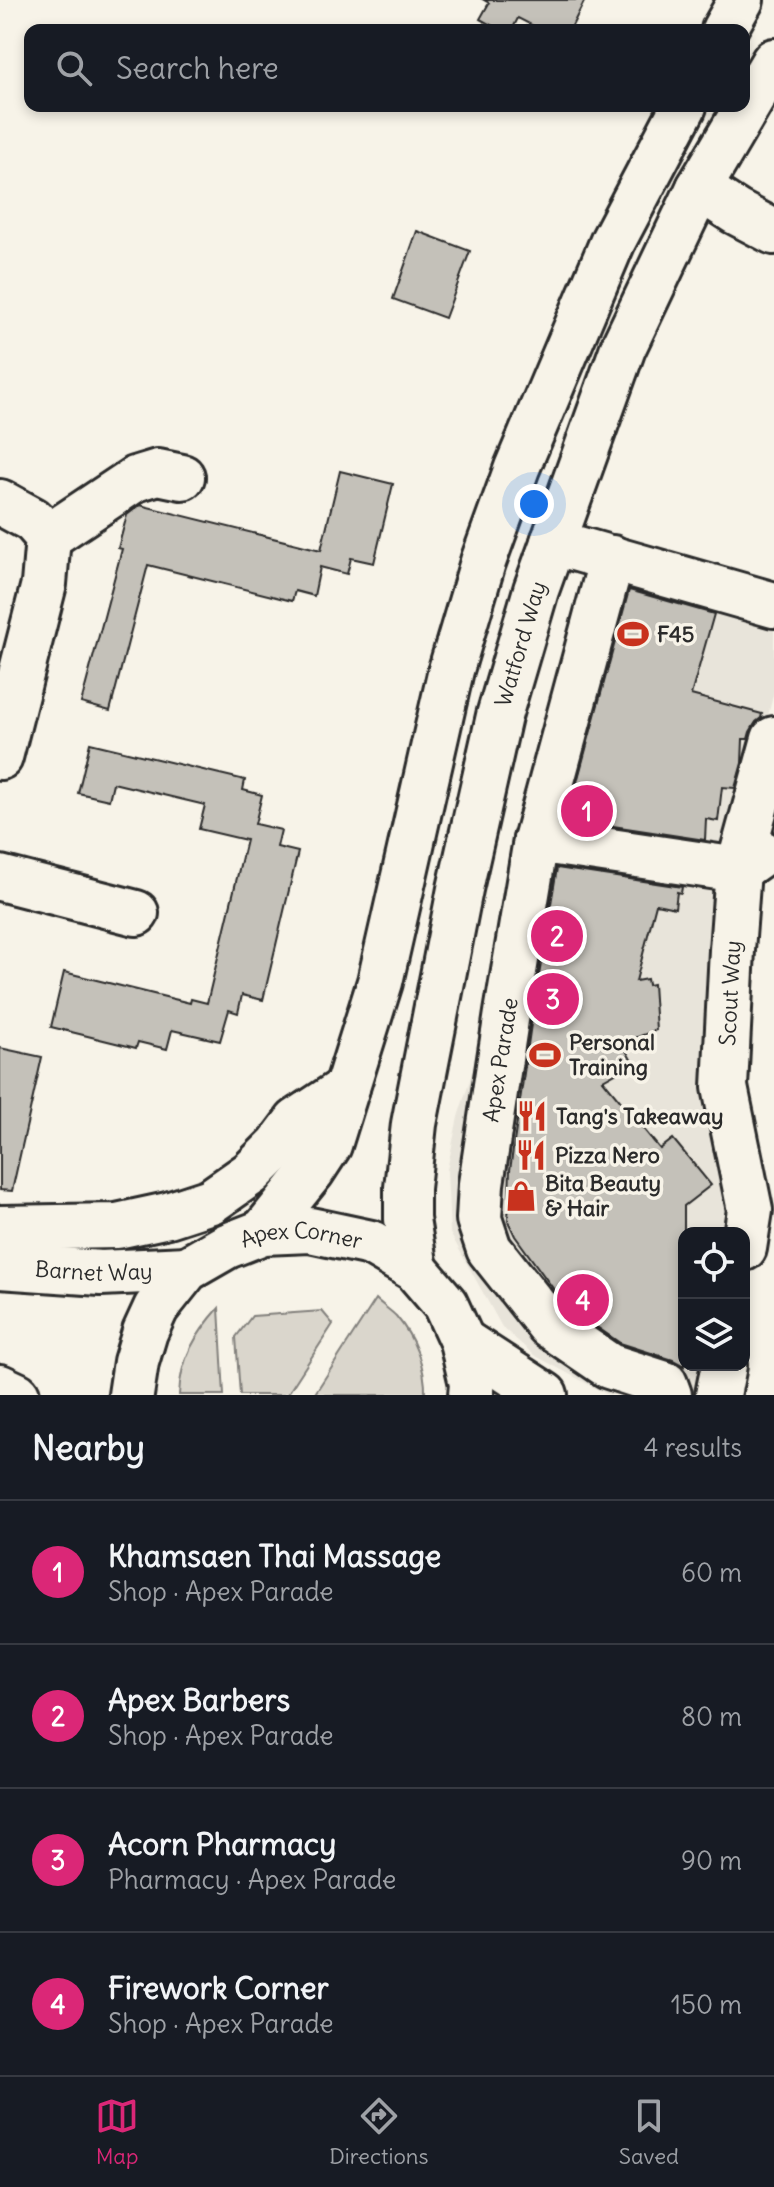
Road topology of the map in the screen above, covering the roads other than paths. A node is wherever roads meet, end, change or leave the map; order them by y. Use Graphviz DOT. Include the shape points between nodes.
graph roads {
  1 [pos="741,0"];
  2 [pos="727,24"];
  3 [pos="774,61"];
  4 [pos="750,102"];
  5 [pos="681,112"];
  6 [pos="744,112"];
  7 [pos="699,188"];
  8 [pos="774,232"];
  9 [pos="182,477"];
  10 [pos="0,502"];
  11 [pos="48,537"];
  12 [pos="553,542"];
  13 [pos="612,558"];
  14 [pos="774,605"];
  15 [pos="774,739"];
  16 [pos="0,757"];
  17 [pos="536,840"];
  18 [pos="774,845"];
  19 [pos="738,870"];
  20 [pos="0,878"];
  21 [pos="136,913"];
  22 [pos="347,1088"];
  23 [pos="747,1227"];
  24 [pos="0,1228"];
  25 [pos="263,1232"];
  26 [pos="0,1266"];
  27 [pos="187,1269"];
  28 [pos="415,1269"];
  29 [pos="462,1341"];
  30 [pos="723,1371"];
  31 [pos="0,1387"];
  32 [pos="17,1395"];
  33 [pos="131,1395"];
  34 [pos="471,1395"];
  35 [pos="545,1395"];
  36 [pos="669,1395"];
  37 [pos="718,1395"];
  1 -- 2 [label="main road"];
  3 -- 4 [label="main road, Watford Way"];
  5 -- 22 [label="main road" via="613,241 483,562 451,670 380,982"];
  6 -- 7 [label="main road, Watford Way"];
  7 -- 8 [label="main road"];
  7 -- 12 [label="main road, Watford Way" via="623,348"];
  9 -- 11 [label="main road" via="158,472 135,479"];
  10 -- 11 [label="main road" via="33,520"];
  11 -- 16 [label="main road" via="44,584"];
  12 -- 13 [label="main road"];
  12 -- 28 [label="main road, Watford Way" via="499,716 414,1124 407,1219"];
  13 -- 14 [label="main road"];
  13 -- 17 [label="main road, Apex Parade"];
  15 -- 19 [label="main road, Scout Way"];
  17 -- 19 [label="main road"];
  17 -- 36 [label="main road, Apex Parade" via="479,1219 489,1249 549,1325 609,1366 665,1384"];
  18 -- 19 [label="main road"];
  19 -- 23 [label="main road, Scout Way" via="725,1087 750,1210"];
  20 -- 21 [label="main road"];
  22 -- 24 [label="main road" via="297,1121 251,1173 211,1201 117,1226"];
  22 -- 25 [label="main road" via="329,1145"];
  25 -- 27 [label="main road, Apex Corner"];
  25 -- 28 [label="main road, Apex Corner" via="310,1230 371,1243"];
  26 -- 27 [label="main road, Barnet Way" via="101,1273"];
  27 -- 33 [label="main road, Apex Corner" via="156,1308 145,1332"];
  28 -- 29 [label="main road, Apex Corner" via="445,1304"];
  29 -- 34 [label="main road, Apex Corner"];
  29 -- 35 [label="main road"];
  30 -- 37 [label="main road"];
  31 -- 32 [label="main road"];
}
